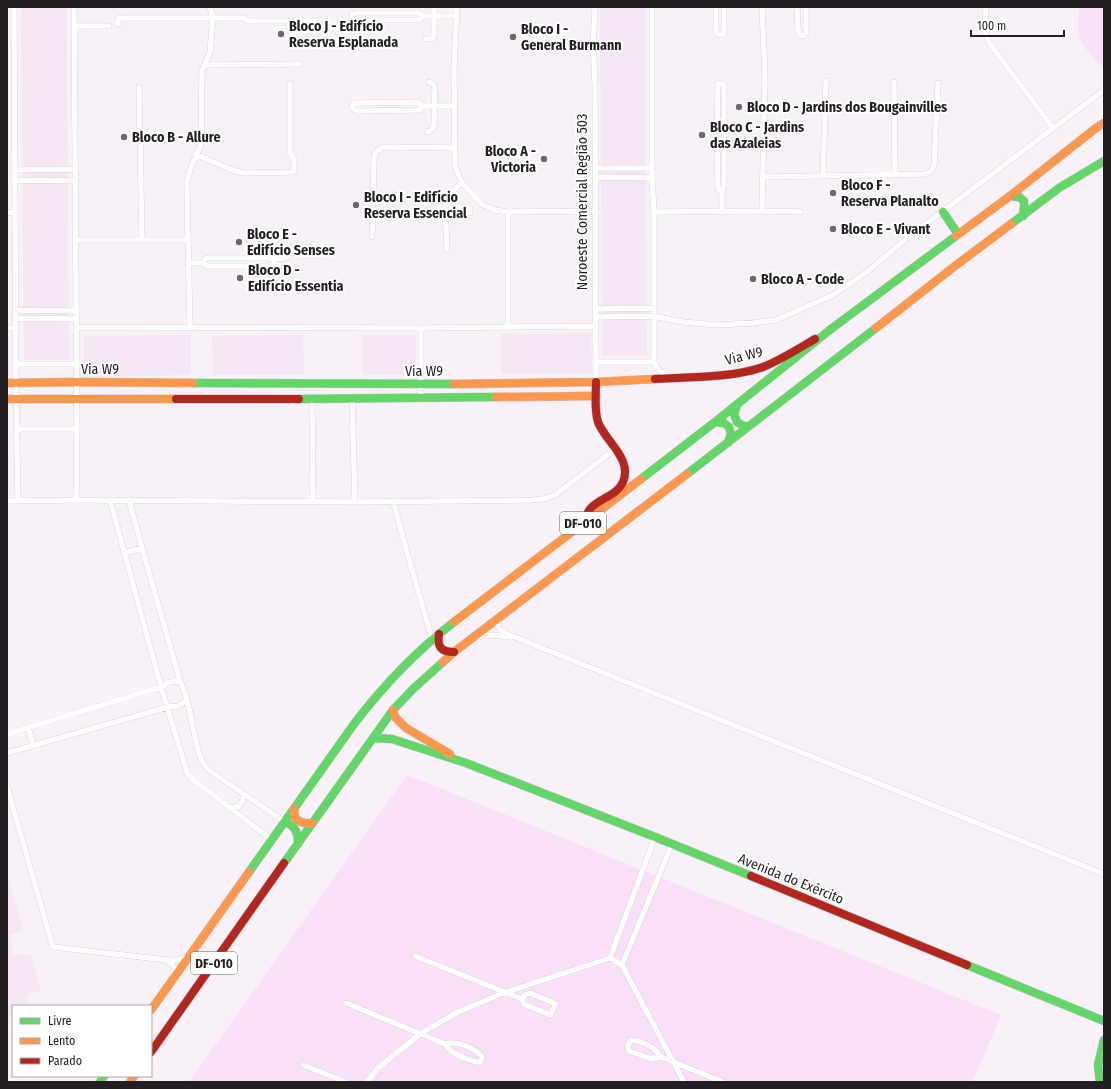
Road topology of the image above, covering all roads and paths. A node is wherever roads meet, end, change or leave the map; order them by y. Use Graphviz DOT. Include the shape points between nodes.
graph roads {
  1 [pos="14,7"];
  2 [pos="74,7"];
  3 [pos="210,7"];
  4 [pos="434,7"];
  5 [pos="457,7"];
  6 [pos="595,7"];
  7 [pos="652,7"];
  8 [pos="716,7"];
  9 [pos="724,7"];
  10 [pos="762,7"];
  11 [pos="797,7"];
  12 [pos="806,7"];
  13 [pos="986,7"];
  14 [pos="422,16"];
  15 [pos="433,16"];
  16 [pos="456,16"];
  17 [pos="213,18"];
  18 [pos="315,21"];
  19 [pos="118,24"];
  20 [pos="74,26"];
  21 [pos="109,26"];
  22 [pos="426,39"];
  23 [pos="300,64"];
  24 [pos="204,66"];
  25 [pos="826,81"];
  26 [pos="429,82"];
  27 [pos="894,82"];
  28 [pos="938,83"];
  29 [pos="290,84"];
  30 [pos="139,87"];
  31 [pos="1104,90"];
  32 [pos="422,106"];
  33 [pos="434,106"];
  34 [pos="454,106"];
  35 [pos="1104,123"];
  36 [pos="1052,128"];
  37 [pos="427,132"];
  38 [pos="455,148"];
  39 [pos="198,155"];
  40 [pos="1104,161"];
  41 [pos="595,168"];
  42 [pos="652,168"];
  43 [pos="75,169"];
  44 [pos="15,170"];
  45 [pos="895,174"];
  46 [pos="823,176"];
  47 [pos="595,177"];
  48 [pos="763,177"];
  49 [pos="652,178"];
  50 [pos="15,180"];
  51 [pos="75,181"];
  52 [pos="462,183"];
  53 [pos="722,192"];
  54 [pos="1010,196"];
  55 [pos="445,207"];
  56 [pos="595,211"];
  57 [pos="722,211"];
  58 [pos="762,211"];
  59 [pos="15,212"];
  60 [pos="508,212"];
  61 [pos="654,212"];
  62 [pos="801,212"];
  63 [pos="943,212"];
  64 [pos="7,213"];
  65 [pos="470,213"];
  66 [pos="1023,216"];
  67 [pos="958,234"];
  68 [pos="372,237"];
  69 [pos="75,240"];
  70 [pos="142,240"];
  71 [pos="188,240"];
  72 [pos="284,242"];
  73 [pos="447,250"];
  74 [pos="271,258"];
  75 [pos="188,263"];
  76 [pos="204,263"];
  77 [pos="272,266"];
  78 [pos="280,285"];
  79 [pos="596,308"];
  80 [pos="653,308"];
  81 [pos="16,310"];
  82 [pos="76,311"];
  83 [pos="653,316"];
  84 [pos="596,317"];
  85 [pos="16,318"];
  86 [pos="76,319"];
  87 [pos="596,326"];
  88 [pos="76,327"];
  89 [pos="190,327"];
  90 [pos="508,327"];
  91 [pos="7,328"];
  92 [pos="16,328"];
  93 [pos="421,328"];
  94 [pos="831,329"];
  95 [pos="596,362"];
  96 [pos="654,362"];
  97 [pos="16,364"];
  98 [pos="76,364"];
  99 [pos="674,378"];
  100 [pos="76,382"];
  101 [pos="596,382"];
  102 [pos="7,383"];
  103 [pos="16,383"];
  104 [pos="370,384"];
  105 [pos="421,384"];
  106 [pos="455,384"];
  107 [pos="596,396"];
  108 [pos="352,398"];
  109 [pos="371,398"];
  110 [pos="421,398"];
  111 [pos="452,398"];
  112 [pos="7,399"];
  113 [pos="16,399"];
  114 [pos="76,399"];
  115 [pos="312,399"];
  116 [pos="737,404"];
  117 [pos="715,422"];
  118 [pos="749,426"];
  119 [pos="17,429"];
  120 [pos="76,429"];
  121 [pos="728,443"];
  122 [pos="615,449"];
  123 [pos="76,500"];
  124 [pos="110,500"];
  125 [pos="129,500"];
  126 [pos="7,501"];
  127 [pos="18,501"];
  128 [pos="313,501"];
  129 [pos="394,501"];
  130 [pos="355,502"];
  131 [pos="583,523"];
  132 [pos="142,548"];
  133 [pos="125,553"];
  134 [pos="500,617"];
  135 [pos="435,637"];
  136 [pos="472,638"];
  137 [pos="517,638"];
  138 [pos="454,652"];
  139 [pos="180,681"];
  140 [pos="161,687"];
  141 [pos="186,700"];
  142 [pos="168,707"];
  143 [pos="393,710"];
  144 [pos="28,727"];
  145 [pos="7,734"];
  146 [pos="374,738"];
  147 [pos="33,745"];
  148 [pos="7,753"];
  149 [pos="466,763"];
  150 [pos="7,786"];
  151 [pos="244,795"];
  152 [pos="231,808"];
  153 [pos="294,809"];
  154 [pos="285,822"];
  155 [pos="312,823"];
  156 [pos="655,838"];
  157 [pos="272,840"];
  158 [pos="672,844"];
  159 [pos="298,845"];
  160 [pos="1104,874"];
  161 [pos="189,956"];
  162 [pos="415,956"];
  163 [pos="610,958"];
  164 [pos="167,960"];
  165 [pos="622,965"];
  166 [pos="174,978"];
  167 [pos="507,992"];
  168 [pos="522,999"];
  169 [pos="346,1003"];
  170 [pos="152,1009"];
  171 [pos="1103,1018"];
  172 [pos="420,1034"];
  173 [pos="1104,1040"];
  174 [pos="445,1044"];
  175 [pos="152,1051"];
  176 [pos="661,1056"];
  177 [pos="674,1062"];
  178 [pos="303,1065"];
  179 [pos="346,1082"];
  180 [pos="367,1082"];
  181 [pos="684,1082"];
  182 [pos="723,1082"];
  183 [pos="1100,1082"];
  1 -- 44 [label="street"];
  2 -- 20 [label="street"];
  3 -- 17 [label="street"];
  4 -- 15 [label="street"];
  5 -- 16 [label="street"];
  6 -- 41 [label="street, Noroeste Comercial Região 503"];
  7 -- 42 [label="street"];
  8 -- 9 [label="street" via="716,32 722,35"];
  10 -- 48 [label="street" via="766,77"];
  11 -- 12 [label="street" via="798,30 803,36 806,33"];
  13 -- 36 [label="street" via="985,33 990,44"];
  14 -- 14 [label="street" via="418,13 353,13 352,17 355,20 419,20"];
  14 -- 15 [label="street"];
  15 -- 16 [label="street"];
  15 -- 22 [label="street" via="433,38"];
  16 -- 34 [label="street"];
  17 -- 18 [label="street"];
  17 -- 19 [label="street" via="121,18 118,19"];
  17 -- 24 [label="street" via="210,52"];
  20 -- 21 [label="street"];
  20 -- 43 [label="street"];
  23 -- 24 [label="street"];
  24 -- 39 [label="street" via="202,133"];
  25 -- 46 [label="street"];
  26 -- 33 [label="street" via="435,87"];
  27 -- 45 [label="street"];
  28 -- 45 [label="street" via="934,166 925,174"];
  29 -- 39 [label="street" via="290,153 294,159 293,172 243,173"];
  30 -- 70 [label="street"];
  31 -- 36 [label="street"];
  32 -- 32 [label="street" via="418,102 358,102 353,103 352,108 357,111 418,110"];
  32 -- 33 [label="street"];
  33 -- 34 [label="street"];
  33 -- 37 [label="street" via="433,128"];
  34 -- 38 [label="street"];
  35 -- 54 [label="main road, DF-010"];
  36 -- 63 [label="street"];
  38 -- 52 [label="street" via="455,166"];
  38 -- 68 [label="street" via="383,147 376,152"];
  39 -- 71 [label="street" via="187,182"];
  40 -- 66 [label="main road, DF-010" via="1059,188"];
  41 -- 42 [label="street"];
  41 -- 47 [label="street, Noroeste Comercial Região 503"];
  42 -- 49 [label="street"];
  43 -- 44 [label="street"];
  43 -- 51 [label="street"];
  44 -- 50 [label="street"];
  45 -- 46 [label="street"];
  46 -- 48 [label="street"];
  47 -- 49 [label="street"];
  47 -- 56 [label="street, Noroeste Comercial Região 503"];
  48 -- 58 [label="street"];
  49 -- 61 [label="street"];
  50 -- 51 [label="street"];
  50 -- 59 [label="street"];
  51 -- 69 [label="street"];
  52 -- 55 [label="street" via="446,197"];
  52 -- 60 [label="street" via="483,205"];
  53 -- 53 [label="street" via="724,186 722,83 718,84 717,143 718,187"];
  53 -- 57 [label="street"];
  54 -- 66 [label="main road" via="1017,195 1022,198 1025,205"];
  54 -- 67 [label="main road, DF-010"];
  55 -- 65 [label="street" via="469,208"];
  55 -- 73 [label="street"];
  56 -- 60 [label="street"];
  56 -- 79 [label="street, Noroeste Comercial Região 503"];
  57 -- 58 [label="street"];
  57 -- 61 [label="street"];
  58 -- 62 [label="street"];
  59 -- 64 [label="street"];
  59 -- 81 [label="street"];
  60 -- 90 [label="street"];
  61 -- 80 [label="street"];
  63 -- 67 [label="main road"];
  63 -- 83 [label="street" via="867,272 833,295 776,320 716,325"];
  66 -- 118 [label="main road, DF-010" via="954,266"];
  67 -- 94 [label="main road, DF-010"];
  69 -- 70 [label="street"];
  69 -- 82 [label="street"];
  70 -- 71 [label="street"];
  71 -- 75 [label="street"];
  72 -- 74 [label="street" via="289,244 288,257"];
  74 -- 76 [label="street" via="208,258"];
  74 -- 77 [label="street" via="274,262"];
  75 -- 76 [label="street"];
  75 -- 89 [label="street"];
  76 -- 77 [label="street" via="206,266"];
  77 -- 78 [label="street" via="286,267 286,282"];
  79 -- 80 [label="street"];
  79 -- 84 [label="street, Noroeste Comercial Região 503"];
  80 -- 83 [label="street"];
  81 -- 82 [label="street"];
  81 -- 85 [label="street"];
  82 -- 86 [label="street"];
  83 -- 84 [label="street"];
  83 -- 96 [label="street"];
  84 -- 87 [label="street, Noroeste Comercial Região 503"];
  85 -- 86 [label="street"];
  85 -- 92 [label="street"];
  86 -- 88 [label="street"];
  87 -- 90 [label="street"];
  87 -- 95 [label="street, Noroeste Comercial Região 503"];
  88 -- 89 [label="street"];
  88 -- 98 [label="street"];
  89 -- 93 [label="street"];
  90 -- 93 [label="street"];
  91 -- 92 [label="street"];
  92 -- 97 [label="street"];
  93 -- 105 [label="street"];
  94 -- 99 [label="main road, Via W9" via="762,367 730,374"];
  94 -- 116 [label="main road, DF-010"];
  95 -- 96 [label="street"];
  95 -- 101 [label="street, Noroeste Comercial Região 503"];
  96 -- 99 [label="street" via="656,369"];
  97 -- 98 [label="street"];
  97 -- 103 [label="street"];
  98 -- 100 [label="street"];
  99 -- 101 [label="main road, Via W9"];
  100 -- 103 [label="main road, Via W9"];
  100 -- 104 [label="main road, Via W9"];
  100 -- 114 [label="street"];
  101 -- 106 [label="main road, Via W9"];
  101 -- 107 [label="main road, Noroeste Comercial Região 503"];
  102 -- 103 [label="main road, Via W9"];
  103 -- 113 [label="street"];
  104 -- 105 [label="main road, Via W9"];
  104 -- 109 [label="main road" via="367,389"];
  105 -- 106 [label="main road, Via W9"];
  105 -- 110 [label="street"];
  106 -- 111 [label="main road" via="456,389"];
  107 -- 111 [label="main road, Via W9"];
  107 -- 122 [label="main road, Noroeste Comercial Região 503" via="598,424"];
  108 -- 109 [label="main road, Via W9"];
  108 -- 115 [label="main road, Via W9"];
  108 -- 130 [label="street"];
  109 -- 110 [label="main road, Via W9"];
  110 -- 111 [label="main road, Via W9"];
  112 -- 113 [label="main road, Via W9"];
  113 -- 114 [label="main road, Via W9"];
  113 -- 119 [label="street"];
  114 -- 115 [label="main road, Via W9"];
  114 -- 120 [label="street"];
  115 -- 128 [label="street"];
  116 -- 117 [label="main road, DF-010"];
  116 -- 118 [label="main road" via="734,416 737,423"];
  117 -- 121 [label="main road" via="723,422 729,426 731,431"];
  117 -- 131 [label="main road, DF-010"];
  118 -- 121 [label="main road, DF-010"];
  119 -- 120 [label="street"];
  119 -- 127 [label="street"];
  120 -- 123 [label="street"];
  121 -- 134 [label="main road, DF-010"];
  122 -- 129 [label="street" via="555,495 543,499"];
  122 -- 131 [label="main road, Noroeste Comercial Região 503" via="624,461 624,480 617,490 589,510"];
  123 -- 124 [label="street"];
  123 -- 127 [label="street"];
  124 -- 125 [label="street"];
  124 -- 133 [label="street"];
  125 -- 128 [label="street"];
  125 -- 132 [label="street"];
  126 -- 127 [label="street"];
  128 -- 130 [label="street"];
  129 -- 130 [label="street"];
  129 -- 135 [label="street" via="408,556"];
  131 -- 135 [label="main road, DF-010"];
  132 -- 133 [label="street"];
  132 -- 139 [label="street"];
  133 -- 140 [label="street"];
  134 -- 136 [label="main road, DF-010"];
  134 -- 137 [label="street" via="497,622 500,630"];
  135 -- 138 [label="main road" via="441,649"];
  135 -- 153 [label="main road, DF-010" via="373,700"];
  136 -- 137 [label="street" via="493,635"];
  136 -- 138 [label="main road, DF-010"];
  137 -- 160 [label="street"];
  138 -- 143 [label="main road, DF-010"];
  139 -- 140 [label="street" via="170,682"];
  139 -- 141 [label="street"];
  140 -- 142 [label="street"];
  140 -- 144 [label="street"];
  141 -- 142 [label="street" via="178,706"];
  141 -- 151 [label="street" via="202,762 210,771"];
  142 -- 147 [label="street"];
  142 -- 152 [label="street" via="190,777"];
  143 -- 146 [label="main road, DF-010"];
  143 -- 149 [label="main road, Avenida do Exército" via="395,717 406,728"];
  144 -- 145 [label="street"];
  144 -- 147 [label="street"];
  146 -- 149 [label="main road, Avenida do Exército" via="392,739"];
  146 -- 155 [label="main road, DF-010"];
  147 -- 148 [label="street"];
  149 -- 156 [label="main road, Avenida do Exército"];
  150 -- 164 [label="street" via="53,947"];
  151 -- 152 [label="street" via="238,806"];
  151 -- 154 [label="street"];
  152 -- 157 [label="street"];
  153 -- 154 [label="main road, DF-010"];
  153 -- 155 [label="main road" via="298,821"];
  154 -- 157 [label="main road, DF-010"];
  154 -- 159 [label="main road" via="292,825 297,832"];
  155 -- 159 [label="main road, DF-010"];
  156 -- 158 [label="main road, Avenida do Exército"];
  156 -- 163 [label="street"];
  157 -- 161 [label="main road, DF-010"];
  158 -- 165 [label="street"];
  158 -- 171 [label="main road, Avenida do Exército"];
  159 -- 175 [label="main road, DF-010"];
  161 -- 164 [label="street"];
  161 -- 166 [label="main road, DF-010"];
  162 -- 167 [label="street"];
  163 -- 165 [label="street"];
  163 -- 167 [label="street"];
  164 -- 166 [label="street" via="174,966"];
  165 -- 177 [label="street"];
  166 -- 170 [label="main road, DF-010"];
  167 -- 168 [label="street"];
  167 -- 172 [label="street" via="458,1012"];
  168 -- 168 [label="street" via="530,993 556,1004 550,1015 524,1004"];
  169 -- 172 [label="street"];
  172 -- 174 [label="street"];
  172 -- 180 [label="street" via="378,1068"];
  173 -- 183 [label="main road" via="1098,1065"];
  174 -- 174 [label="street" via="448,1049 463,1057 481,1061 482,1055 470,1048 450,1042"];
  176 -- 176 [label="street" via="652,1059 629,1051 628,1045 631,1040 639,1041 653,1048"];
  176 -- 177 [label="street"];
  177 -- 181 [label="street"];
  177 -- 182 [label="street"];
  178 -- 179 [label="street"];
}
